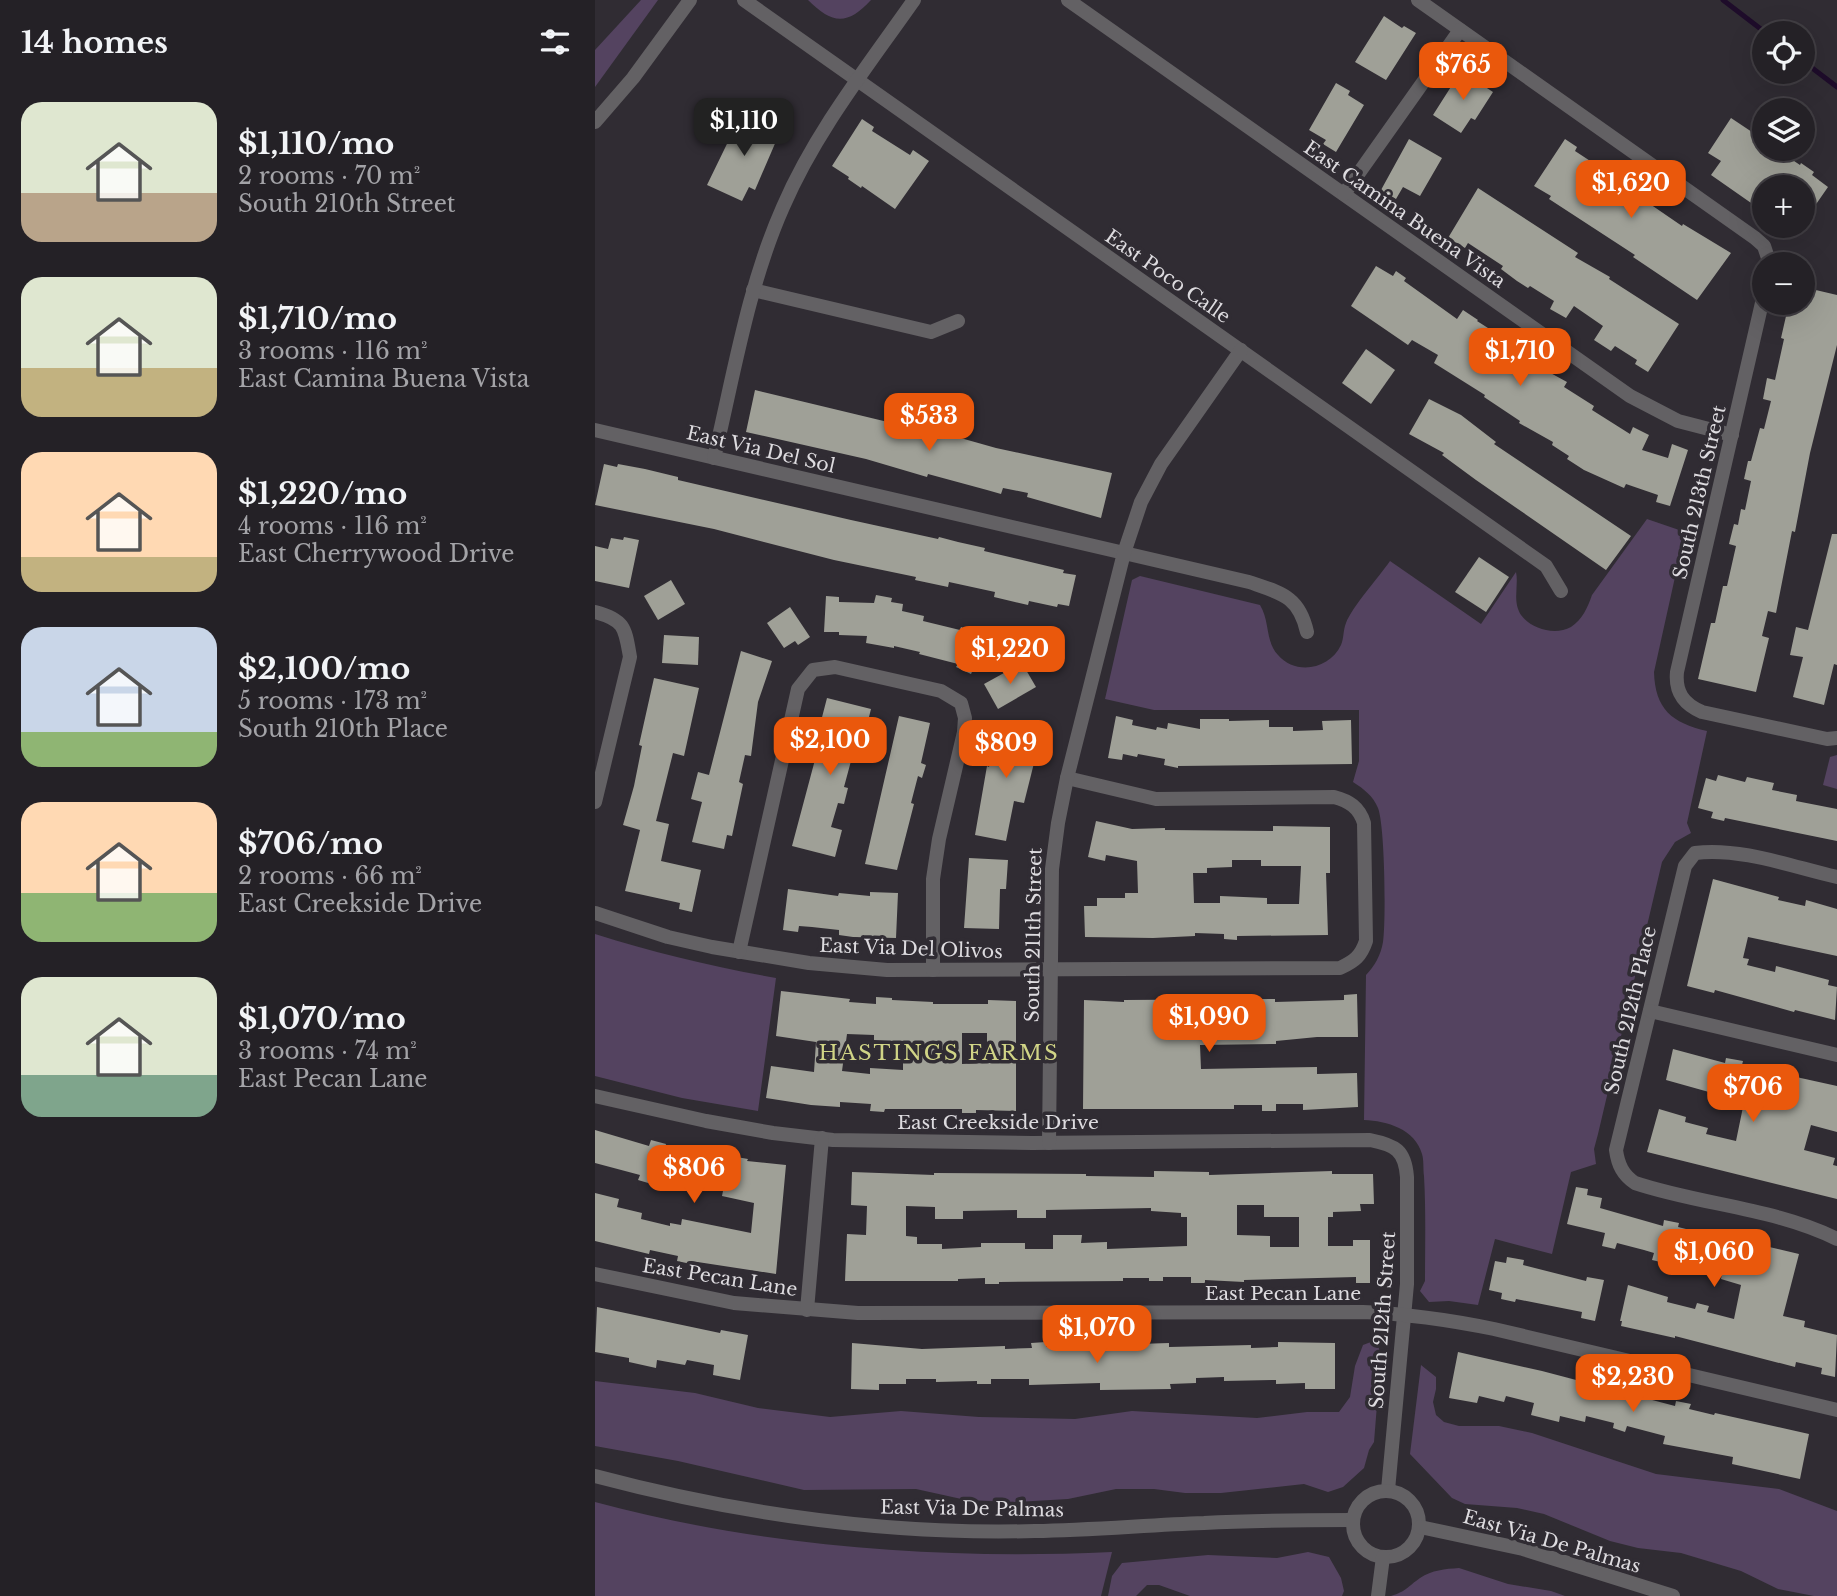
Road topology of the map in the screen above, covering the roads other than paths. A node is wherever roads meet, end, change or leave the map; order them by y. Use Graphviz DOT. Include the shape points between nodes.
graph roads {
  1 [pos="690,0"];
  2 [pos="744,0"];
  3 [pos="914,0"];
  4 [pos="1068,0"];
  5 [pos="1418,0"];
  6 [pos="1460,30"];
  7 [pos="857,80"];
  8 [pos="595,122"];
  9 [pos="1344,194"];
  10 [pos="1764,252"];
  11 [pos="754,290"];
  12 [pos="1759,315"];
  13 [pos="958,321"];
  14 [pos="1241,350"];
  15 [pos="595,430"];
  16 [pos="1732,435"];
  17 [pos="714,458"];
  18 [pos="1123,554"];
  19 [pos="1561,592"];
  20 [pos="595,612"];
  21 [pos="1307,632"];
  22 [pos="1837,738"];
  23 [pos="1067,778"];
  24 [pos="595,802"];
  25 [pos="1837,877"];
  26 [pos="595,913"];
  27 [pos="739,952"];
  28 [pos="933,970"];
  29 [pos="1051,971"];
  30 [pos="1650,1012"];
  31 [pos="1837,1055"];
  32 [pos="595,1096"];
  33 [pos="822,1138"];
  34 [pos="1049,1143"];
  35 [pos="1401,1153"];
  36 [pos="1837,1239"];
  37 [pos="595,1274"];
  38 [pos="807,1310"];
  39 [pos="1404,1314"];
  40 [pos="1837,1410"];
  41 [pos="595,1476"];
  42 [pos="1388,1490"];
  43 [pos="1352,1520"];
  44 [pos="1420,1527"];
  45 [pos="1383,1557"];
  46 [pos="1378,1596"];
  47 [pos="1673,1596"];
  1 -- 8 [label="street"];
  2 -- 7 [label="street, East Poco Calle"];
  3 -- 7 [label="street"];
  4 -- 9 [label="street, East Camina Buena Vista"];
  5 -- 6 [label="street"];
  6 -- 9 [label="street"];
  6 -- 10 [label="street" via="1755,238"];
  7 -- 11 [label="street" via="794,183"];
  7 -- 14 [label="street, East Poco Calle"];
  9 -- 16 [label="street, East Camina Buena Vista" via="1630,396 1678,421"];
  11 -- 13 [label="street" via="930,332"];
  11 -- 17 [label="street"];
  12 -- 16 [label="street, South 213th Street"];
  14 -- 18 [label="street, South 211th Street" via="1161,464 1141,502"];
  14 -- 19 [label="street, East Poco Calle" via="1546,566"];
  15 -- 17 [label="street, East Via Del Sol"];
  16 -- 22 [label="street, South 213th Street" via="1677,672 1678,689 1687,704 1702,712"];
  17 -- 18 [label="street, East Via Del Sol"];
  18 -- 21 [label="street, East Via Del Sol" via="1274,590 1292,601 1303,615"];
  18 -- 23 [label="street, South 211th Street"];
  20 -- 24 [label="street" via="614,617 626,632 630,657"];
  23 -- 29 [label="street, South 211th Street" via="1052,869"];
  23 -- 29 [label="street, East Via Del Olivos" via="1156,799 1334,797 1352,804 1361,815 1364,836 1366,941 1356,960 1341,968"];
  25 -- 30 [label="street, South 212th Place" via="1730,852 1695,853 1680,880"];
  26 -- 27 [label="street, East Via Del Olivos" via="668,937"];
  27 -- 28 [label="street, East Via Del Olivos" via="809,963"];
  27 -- 28 [label="street" via="798,689 813,670 835,667 941,691 961,703 964,732 933,879"];
  28 -- 29 [label="street, East Via Del Olivos"];
  29 -- 34 [label="street, South 211th Street"];
  30 -- 31 [label="street"];
  30 -- 36 [label="street, South 212th Place" via="1616,1150 1626,1177 1650,1188 1789,1221"];
  32 -- 33 [label="street, East Creekside Drive" via="706,1121"];
  33 -- 34 [label="street, East Creekside Drive"];
  33 -- 38 [label="street"];
  34 -- 35 [label="street, East Creekside Drive" via="1370,1139 1388,1143"];
  35 -- 39 [label="street, South 212th Street" via="1407,1177"];
  37 -- 38 [label="street, East Pecan Lane" via="734,1303"];
  38 -- 39 [label="street, East Pecan Lane"];
  39 -- 40 [label="street, East Pecan Lane" via="1494,1329"];
  39 -- 42 [label="street, South 212th Street"];
  41 -- 43 [label="street, East Via De Palmas" via="753,1511 917,1528 1035,1531"];
  42 -- 43 [label="street" via="1361,1501"];
  42 -- 44 [label="street" via="1409,1499"];
  43 -- 45 [label="street" via="1360,1545"];
  44 -- 45 [label="street" via="1411,1546"];
  44 -- 47 [label="street, East Via De Palmas" via="1523,1549"];
  45 -- 46 [label="street"];
}
